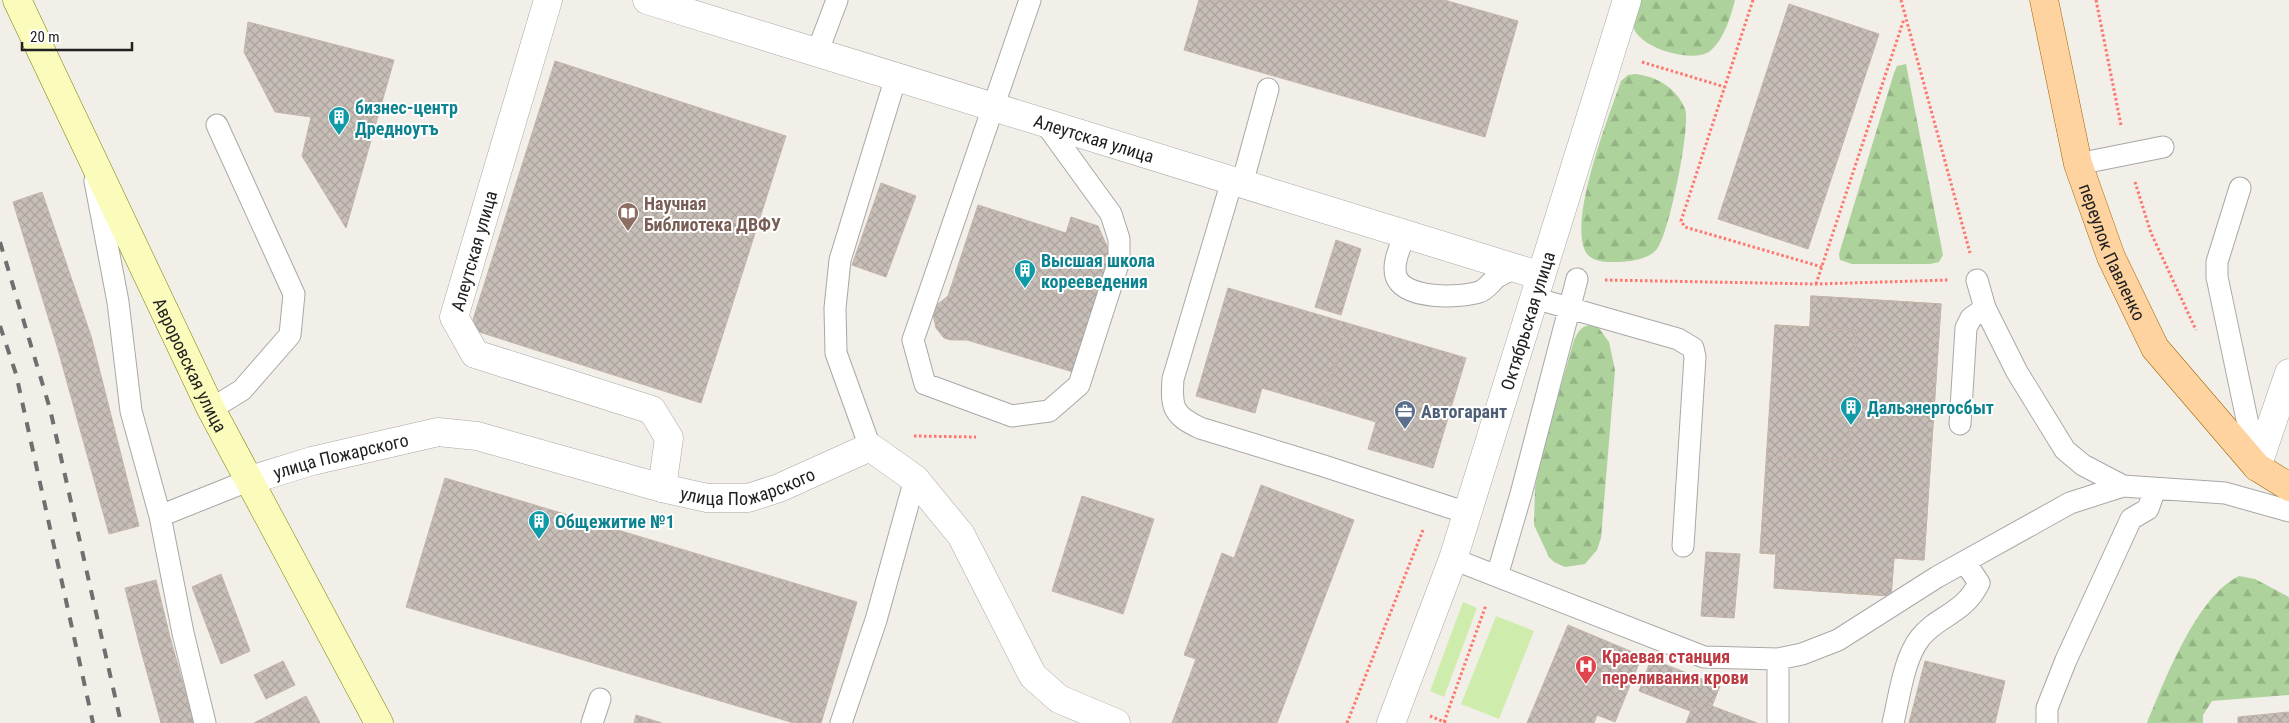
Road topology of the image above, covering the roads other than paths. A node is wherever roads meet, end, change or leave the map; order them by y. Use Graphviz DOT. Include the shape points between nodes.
graph roads {
  1 [pos="17,0"];
  2 [pos="548,0"];
  3 [pos="647,0"];
  4 [pos="838,0"];
  5 [pos="1030,0"];
  6 [pos="1627,0"];
  7 [pos="2044,0"];
  8 [pos="817,53"];
  9 [pos="896,77"];
  10 [pos="1268,89"];
  11 [pos="992,107"];
  12 [pos="1045,123"];
  13 [pos="217,125"];
  14 [pos="2163,147"];
  15 [pos="90,156"];
  16 [pos="2078,164"];
  17 [pos="1237,182"];
  18 [pos="2240,188"];
  19 [pos="1405,234"];
  20 [pos="1514,268"];
  21 [pos="1577,279"];
  22 [pos="1977,280"];
  23 [pos="1538,287"];
  24 [pos="1569,307"];
  25 [pos="1985,308"];
  26 [pos="2289,373"];
  27 [pos="212,409"];
  28 [pos="1960,424"];
  29 [pos="870,447"];
  30 [pos="2257,467"];
  31 [pos="915,479"];
  32 [pos="250,480"];
  33 [pos="2123,486"];
  34 [pos="2289,487"];
  35 [pos="662,488"];
  36 [pos="2155,489"];
  37 [pos="2289,511"];
  38 [pos="1467,513"];
  39 [pos="160,516"];
  40 [pos="1683,546"];
  41 [pos="1453,559"];
  42 [pos="1965,562"];
  43 [pos="1497,576"];
  44 [pos="1778,659"];
  45 [pos="600,699"];
  46 [pos="206,723"];
  47 [pos="379,723"];
  48 [pos="592,723"];
  49 [pos="842,723"];
  50 [pos="1116,723"];
  51 [pos="1391,723"];
  52 [pos="1778,723"];
  53 [pos="1893,723"];
  54 [pos="2047,723"];
  1 -- 15 [label="main road, Авроровская улица"];
  2 -- 35 [label="street, Алеутская улица" via="454,317 475,354 652,410 669,438"];
  3 -- 8 [label="street, Алеутская улица"];
  4 -- 8 [label="lane"];
  5 -- 11 [label="lane"];
  6 -- 23 [label="street, Октябрьская улица"];
  7 -- 16 [label="main road, переулок Павленко"];
  8 -- 9 [label="street, Алеутская улица"];
  9 -- 11 [label="street, Алеутская улица"];
  9 -- 29 [label="lane" via="840,260 835,308 836,353"];
  10 -- 17 [label="lane"];
  11 -- 12 [label="street, Алеутская улица"];
  11 -- 12 [label="lane" via="913,340 925,384 1012,416 1049,411 1078,385 1118,261 1120,239 1111,214"];
  12 -- 17 [label="street, Алеутская улица"];
  13 -- 27 [label="lane" via="294,294 290,335 242,390"];
  14 -- 16 [label="lane"];
  15 -- 27 [label="main road, Авроровская улица"];
  15 -- 39 [label="lane" via="118,302 131,411"];
  16 -- 30 [label="main road, переулок Павленко" via="2111,257 2155,348"];
  17 -- 19 [label="street, Алеутская улица"];
  17 -- 38 [label="lane" via="1173,379 1174,411 1200,428"];
  18 -- 30 [label="lane" via="2217,262 2217,277"];
  19 -- 20 [label="street, Алеутская улица"];
  19 -- 20 [label="lane" via="1397,257 1396,276 1416,292 1439,296 1481,292 1497,277"];
  20 -- 23 [label="street, Алеутская улица"];
  21 -- 24 [label="lane"];
  22 -- 25 [label="lane"];
  23 -- 24 [label="lane"];
  23 -- 38 [label="street, Октябрьская улица"];
  24 -- 40 [label="lane" via="1678,339 1693,348"];
  24 -- 43 [label="lane"];
  25 -- 28 [label="lane" via="1971,318 1966,328"];
  25 -- 33 [label="lane" via="2017,372 2065,450 2083,465"];
  26 -- 30 [label="street"];
  27 -- 32 [label="main road, Авроровская улица"];
  29 -- 31 [label="street"];
  29 -- 35 [label="street, улица Пожарского" via="779,488 748,498 707,498"];
  30 -- 34 [label="main road"];
  31 -- 49 [label="lane" via="876,620"];
  31 -- 50 [label="street" via="961,535 1033,676 1059,699"];
  32 -- 35 [label="street, улица Пожарского" via="312,461 438,432 477,436"];
  32 -- 39 [label="lane"];
  32 -- 47 [label="main road, Авроровская улица"];
  33 -- 36 [label="lane"];
  33 -- 42 [label="lane" via="2070,503"];
  36 -- 37 [label="lane" via="2225,494"];
  36 -- 54 [label="lane" via="2148,509 2131,519 2066,660 2047,708"];
  38 -- 41 [label="street, Октябрьская улица"];
  39 -- 46 [label="lane" via="183,633"];
  41 -- 43 [label="lane"];
  41 -- 51 [label="street, Октябрьская улица"];
  42 -- 44 [label="lane" via="1838,640"];
  42 -- 53 [label="lane" via="1979,583 1972,597 1921,636 1913,648"];
  43 -- 44 [label="lane" via="1704,657"];
  44 -- 52 [label="lane"];
  45 -- 48 [label="lane"];
}
